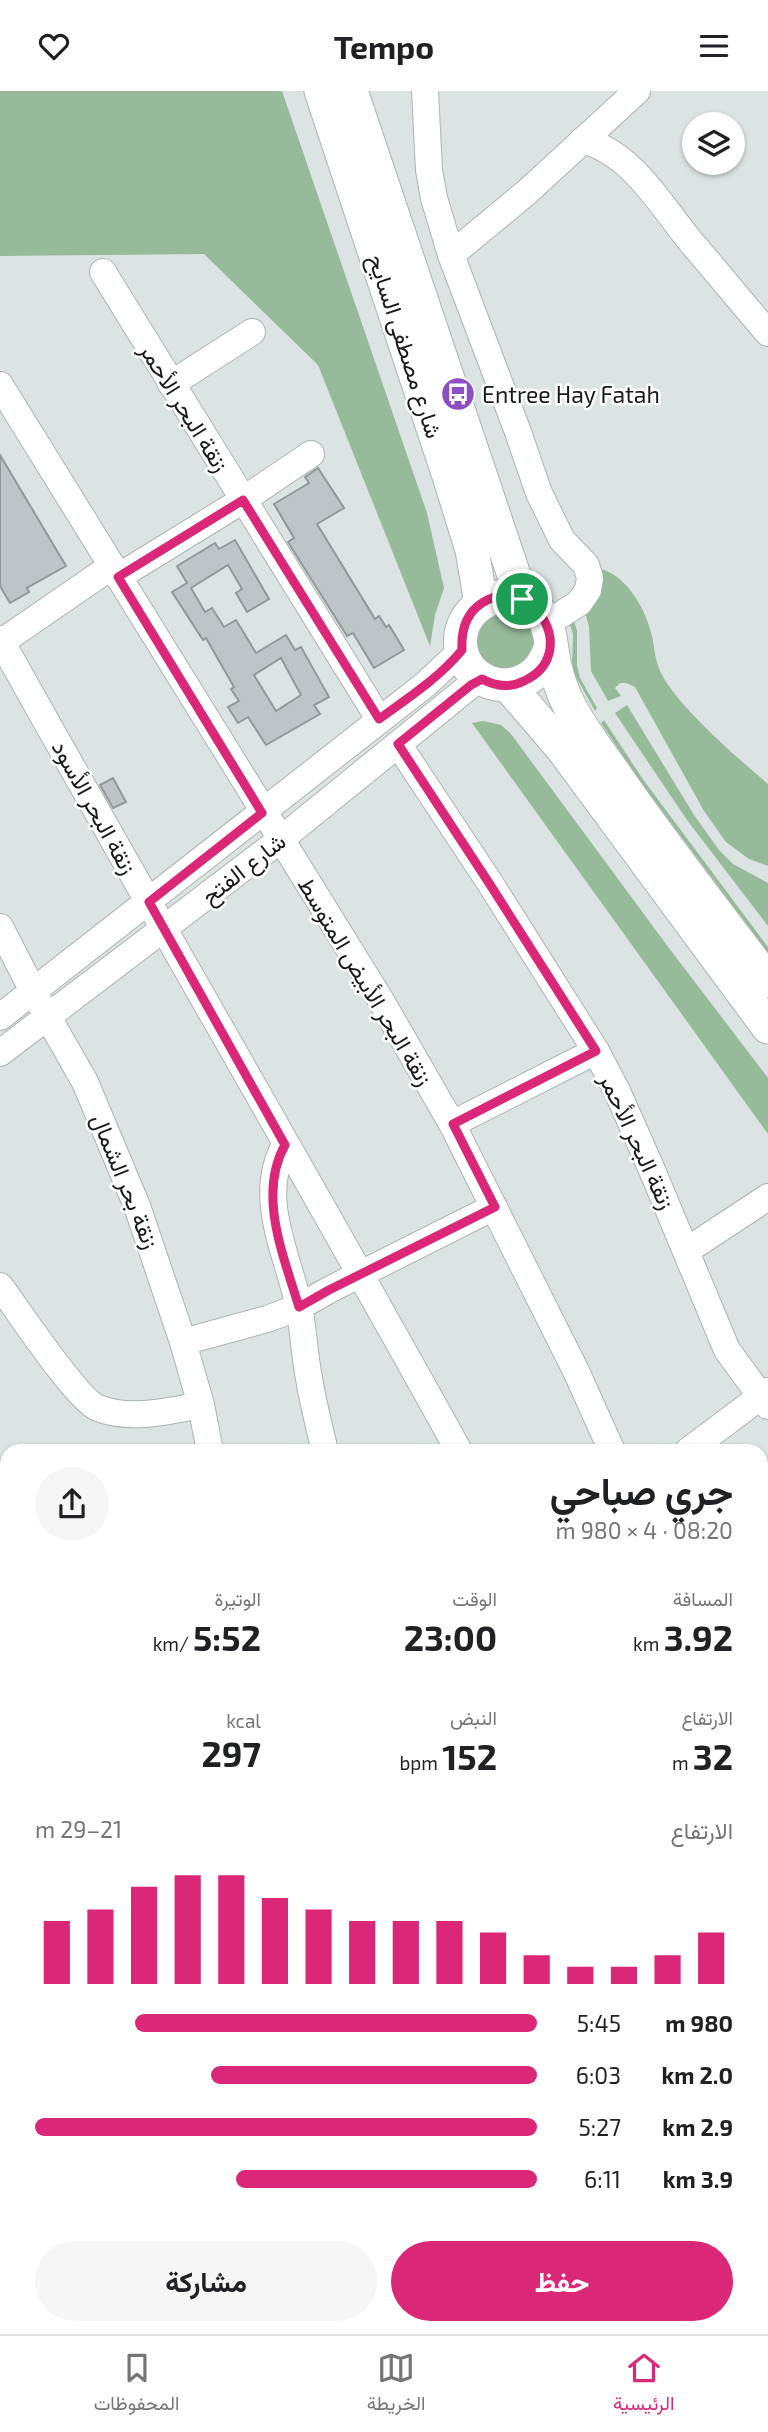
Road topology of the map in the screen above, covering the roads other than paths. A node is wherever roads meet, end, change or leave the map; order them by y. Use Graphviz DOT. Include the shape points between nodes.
graph roads {
  1 [pos="321,91"];
  2 [pos="351,91"];
  3 [pos="425,91"];
  4 [pos="637,91"];
  5 [pos="583,140"];
  6 [pos="452,255"];
  7 [pos="103,272"];
  8 [pos="252,332"];
  9 [pos="768,333"];
  10 [pos="171,384"];
  11 [pos="0,385"];
  12 [pos="311,454"];
  13 [pos="243,500"];
  14 [pos="115,571"];
  15 [pos="522,599"];
  16 [pos="481,603"];
  17 [pos="549,634"];
  18 [pos="1,641"];
  19 [pos="462,650"];
  20 [pos="495,682"];
  21 [pos="379,719"];
  22 [pos="398,744"];
  23 [pos="262,813"];
  24 [pos="281,839"];
  25 [pos="149,902"];
  26 [pos="0,927"];
  27 [pos="163,930"];
  28 [pos="768,981"];
  29 [pos="33,991"];
  30 [pos="47,1016"];
  31 [pos="0,1017"];
  32 [pos="768,1027"];
  33 [pos="596,1051"];
  34 [pos="0,1052"];
  35 [pos="453,1124"];
  36 [pos="285,1145"];
  37 [pos="768,1197"];
  38 [pos="495,1207"];
  39 [pos="685,1251"];
  40 [pos="361,1274"];
  41 [pos="0,1286"];
  42 [pos="299,1307"];
  43 [pos="183,1342"];
  44 [pos="766,1398"];
  45 [pos="201,1405"];
  46 [pos="209,1444"];
  47 [pos="324,1444"];
  48 [pos="455,1444"];
  49 [pos="609,1444"];
  50 [pos="698,1444"];
  1 -- 16 [label="main road, شارع مصطفى السايح" via="457,502"];
  2 -- 15 [label="main road"];
  3 -- 6 [label="street" via="429,170"];
  4 -- 5 [label="street"];
  5 -- 6 [label="street"];
  5 -- 9 [label="street" via="606,149 640,177"];
  6 -- 17 [label="street" via="539,493 562,540 586,565 590,578 579,603"];
  7 -- 10 [label="street, زنقة البحر الأحمر"];
  8 -- 10 [label="street"];
  10 -- 13 [label="street, زنقة البحر الأحمر"];
  11 -- 14 [label="street, زنقة البحر الأبيض المتوسط"];
  12 -- 13 [label="street"];
  13 -- 14 [label="street"];
  13 -- 21 [label="street, زنقة البحر الأحمر"];
  14 -- 18 [label="street"];
  14 -- 23 [label="street, زنقة البحر الأبيض المتوسط"];
  15 -- 16 [label="main road" via="501,596"];
  15 -- 17 [label="main road" via="538,610"];
  16 -- 19 [label="main road" via="464,623"];
  17 -- 20 [label="main road" via="541,669 532,677 520,683"];
  17 -- 28 [label="main road" via="561,686 580,724"];
  18 -- 25 [label="street, زنقة البحر الأسود"];
  19 -- 20 [label="main road" via="466,661"];
  19 -- 21 [label="street"];
  20 -- 22 [label="street, شارع الفتح" via="471,685"];
  20 -- 32 [label="main road" via="562,748"];
  21 -- 23 [label="street"];
  22 -- 24 [label="street, شارع الفتح"];
  22 -- 33 [label="street, زنقة البحر الأحمر"];
  23 -- 24 [label="street, زنقة البحر الأبيض المتوسط"];
  23 -- 25 [label="street"];
  24 -- 27 [label="street, شارع الفتح"];
  24 -- 35 [label="street, زنقة البحر الأبيض المتوسط"];
  25 -- 27 [label="street, زنقة البحر الأسود"];
  25 -- 29 [label="street"];
  26 -- 29 [label="street, زنقة بحر الشمال"];
  27 -- 30 [label="street, شارع الفتح"];
  27 -- 36 [label="street, زنقة البحر الأسود"];
  29 -- 30 [label="street, زنقة بحر الشمال"];
  29 -- 31 [label="street"];
  30 -- 34 [label="street, شارع الفتح"];
  30 -- 43 [label="street, زنقة بحر الشمال" via="109,1136 158,1261"];
  33 -- 35 [label="street"];
  33 -- 39 [label="street, زنقة البحر الأحمر" via="642,1145"];
  35 -- 38 [label="street, زنقة البحر الأبيض المتوسط"];
  36 -- 40 [label="street, زنقة البحر الأسود"];
  36 -- 42 [label="street" via="273,1187 274,1211"];
  37 -- 39 [label="street"];
  38 -- 40 [label="street"];
  38 -- 49 [label="street, زنقة البحر الأبيض المتوسط"];
  39 -- 44 [label="street, زنقة البحر الأحمر" via="727,1350"];
  40 -- 42 [label="street"];
  40 -- 48 [label="street, زنقة البحر الأسود"];
  41 -- 45 [label="street" via="75,1390 95,1407 143,1414"];
  42 -- 43 [label="street"];
  42 -- 47 [label="street"];
  43 -- 45 [label="street, زنقة بحر الشمال"];
  44 -- 50 [label="street"];
  45 -- 46 [label="street, زنقة بحر الشمال"];
}
